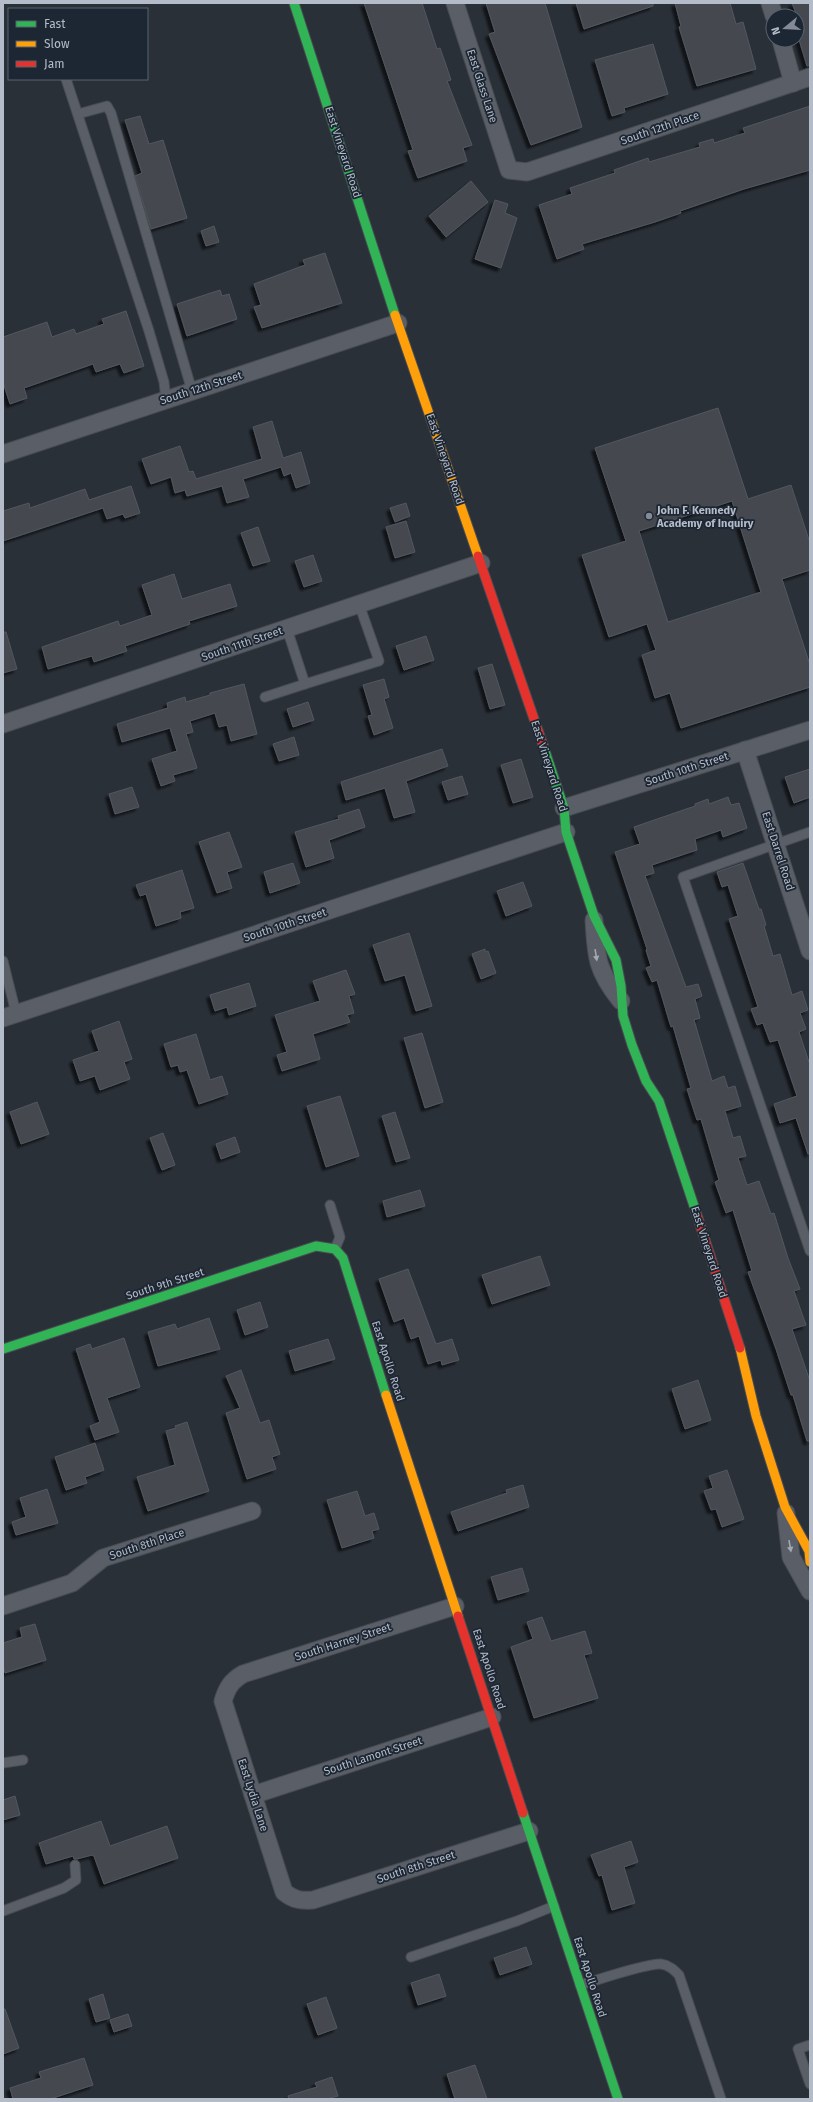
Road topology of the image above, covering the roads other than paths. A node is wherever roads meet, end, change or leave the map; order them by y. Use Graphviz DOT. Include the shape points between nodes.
graph roads {
  1 [pos="294,3"];
  2 [pos="455,3"];
  3 [pos="783,48"];
  4 [pos="810,77"];
  5 [pos="66,80"];
  6 [pos="794,82"];
  7 [pos="78,114"];
  8 [pos="509,170"];
  9 [pos="398,323"];
  10 [pos="192,391"];
  11 [pos="166,400"];
  12 [pos="3,454"];
  13 [pos="481,563"];
  14 [pos="359,604"];
  15 [pos="287,628"];
  16 [pos="305,684"];
  17 [pos="265,697"];
  18 [pos="3,724"];
  19 [pos="810,730"];
  20 [pos="746,750"];
  21 [pos="564,808"];
  22 [pos="566,832"];
  23 [pos="810,832"];
  24 [pos="775,844"];
  25 [pos="594,916"];
  26 [pos="810,951"];
  27 [pos="3,961"];
  28 [pos="621,1001"];
  29 [pos="9,1015"];
  30 [pos="330,1205"];
  31 [pos="334,1249"];
  32 [pos="810,1251"];
  33 [pos="3,1349"];
  34 [pos="785,1507"];
  35 [pos="252,1511"];
  36 [pos="810,1562"];
  37 [pos="810,1591"];
  38 [pos="3,1606"];
  39 [pos="455,1606"];
  40 [pos="233,1680"];
  41 [pos="492,1717"];
  42 [pos="23,1760"];
  43 [pos="3,1763"];
  44 [pos="253,1795"];
  45 [pos="529,1831"];
  46 [pos="75,1865"];
  47 [pos="301,1901"];
  48 [pos="554,1906"];
  49 [pos="3,1911"];
  50 [pos="411,1957"];
  51 [pos="580,1985"];
  52 [pos="810,2045"];
  53 [pos="810,2084"];
  54 [pos="618,2099"];
  55 [pos="721,2099"];
  1 -- 9 [label="street, East Vineyard Road"];
  2 -- 8 [label="street, East Glass Lane"];
  3 -- 6 [label="street"];
  4 -- 6 [label="street, South 12th Place"];
  5 -- 7 [label="lane"];
  6 -- 8 [label="street, South 12th Place" via="527,172"];
  7 -- 10 [label="lane" via="107,106 111,113"];
  7 -- 11 [label="lane" via="149,331 164,382"];
  9 -- 10 [label="street, South 12th Street"];
  9 -- 13 [label="street, East Vineyard Road"];
  10 -- 11 [label="street, South 12th Street"];
  11 -- 12 [label="street, South 12th Street"];
  13 -- 14 [label="street, South 11th Street"];
  13 -- 21 [label="street, East Vineyard Road"];
  14 -- 15 [label="street, South 11th Street"];
  14 -- 16 [label="lane" via="379,661"];
  15 -- 16 [label="lane"];
  15 -- 18 [label="street, South 11th Street"];
  16 -- 17 [label="lane"];
  19 -- 20 [label="street, South 10th Street"];
  20 -- 21 [label="street, South 10th Street"];
  20 -- 24 [label="street, East Darrel Road"];
  21 -- 22 [label="street, East Vineyard Road"];
  22 -- 25 [label="street, East Vineyard Road"];
  22 -- 29 [label="street, South 10th Street"];
  23 -- 24 [label="lane"];
  24 -- 26 [label="street, East Darrel Road"];
  24 -- 32 [label="lane" via="684,877"];
  25 -- 28 [label="street, East Vineyard Road" via="598,966"];
  27 -- 29 [label="lane"];
  28 -- 34 [label="street, East Vineyard Road" via="632,1045 646,1081 659,1101 670,1131 741,1352 756,1416"];
  30 -- 31 [label="lane" via="340,1237"];
  31 -- 33 [label="street, South 9th Street" via="316,1246"];
  31 -- 39 [label="street, East Apollo Road" via="343,1258"];
  34 -- 36 [label="street, East Vineyard Road" via="809,1551"];
  34 -- 37 [label="street, East Vineyard Road, one-way" via="792,1557"];
  35 -- 38 [label="street, South 8th Place" via="103,1558 72,1583"];
  39 -- 40 [label="street, South Harney Street" via="244,1674"];
  39 -- 41 [label="street, East Apollo Road"];
  40 -- 44 [label="street, East Lydia Lane" via="223,1701"];
  41 -- 44 [label="street, South Lamont Street"];
  41 -- 45 [label="street, East Apollo Road"];
  42 -- 43 [label="lane"];
  44 -- 47 [label="street, East Lydia Lane" via="284,1892"];
  45 -- 47 [label="street, South 8th Street" via="313,1900"];
  45 -- 48 [label="street, East Apollo Road"];
  46 -- 49 [label="lane" via="76,1880 64,1888"];
  48 -- 50 [label="lane"];
  48 -- 51 [label="street, East Apollo Road"];
  51 -- 54 [label="street, East Apollo Road"];
  51 -- 55 [label="lane" via="643,1967 661,1964 672,1967 679,1975"];
  52 -- 53 [label="lane" via="798,2049"];
}
